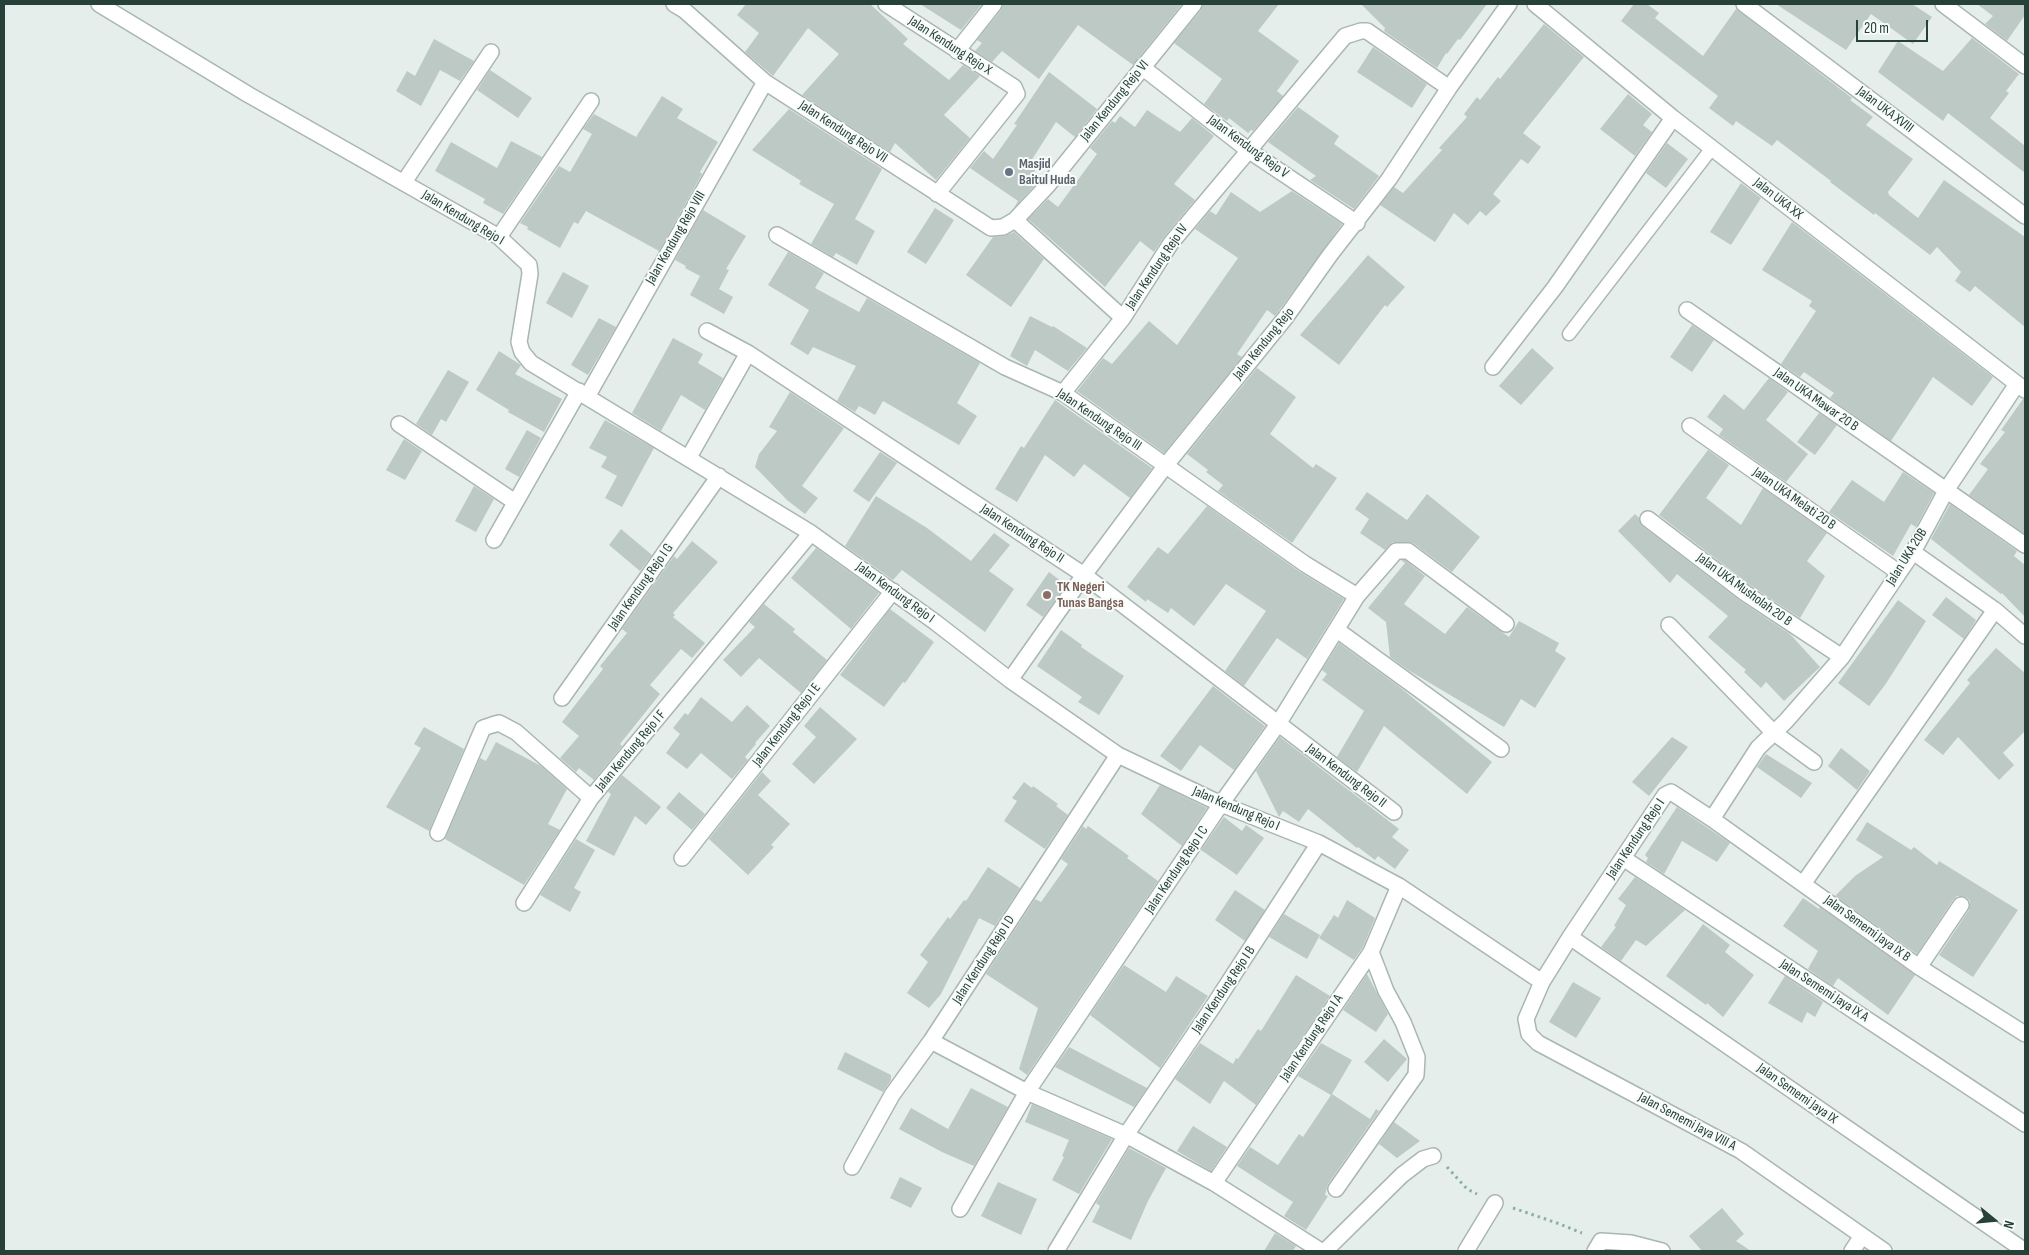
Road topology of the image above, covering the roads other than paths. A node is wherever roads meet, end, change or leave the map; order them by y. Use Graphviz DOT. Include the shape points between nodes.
graph roads {
  1 [pos="98,4"];
  2 [pos="886,4"];
  3 [pos="994,4"];
  4 [pos="1194,4"];
  5 [pos="1509,4"];
  6 [pos="1535,4"];
  7 [pos="1744,4"];
  8 [pos="1943,4"];
  9 [pos="682,6"];
  10 [pos="957,51"];
  11 [pos="491,52"];
  12 [pos="2025,66"];
  13 [pos="1142,67"];
  14 [pos="765,82"];
  15 [pos="1449,88"];
  16 [pos="590,101"];
  17 [pos="1673,118"];
  18 [pos="1712,148"];
  19 [pos="1248,150"];
  20 [pos="404,182"];
  21 [pos="937,194"];
  22 [pos="2025,216"];
  23 [pos="1015,220"];
  24 [pos="1356,223"];
  25 [pos="776,235"];
  26 [pos="499,237"];
  27 [pos="1687,310"];
  28 [pos="1123,318"];
  29 [pos="707,331"];
  30 [pos="1569,334"];
  31 [pos="748,354"];
  32 [pos="1493,367"];
  33 [pos="2021,387"];
  34 [pos="583,393"];
  35 [pos="1063,393"];
  36 [pos="399,424"];
  37 [pos="1690,426"];
  38 [pos="690,458"];
  39 [pos="1166,465"];
  40 [pos="719,476"];
  41 [pos="1947,489"];
  42 [pos="515,502"];
  43 [pos="1648,519"];
  44 [pos="811,533"];
  45 [pos="494,540"];
  46 [pos="2025,544"];
  47 [pos="1913,552"];
  48 [pos="1898,572"];
  49 [pos="1084,575"];
  50 [pos="892,591"];
  51 [pos="1358,596"];
  52 [pos="1995,610"];
  53 [pos="1506,624"];
  54 [pos="1669,625"];
  55 [pos="1337,630"];
  56 [pos="2025,636"];
  57 [pos="1842,657"];
  58 [pos="1010,680"];
  59 [pos="562,698"];
  60 [pos="1278,724"];
  61 [pos="1773,732"];
  62 [pos="1501,749"];
  63 [pos="1118,755"];
  64 [pos="1814,762"];
  65 [pos="591,798"];
  66 [pos="1222,804"];
  67 [pos="1394,812"];
  68 [pos="1712,819"];
  69 [pos="438,833"];
  70 [pos="1319,843"];
  71 [pos="682,858"];
  72 [pos="1623,858"];
  73 [pos="1803,884"];
  74 [pos="1399,886"];
  75 [pos="524,902"];
  76 [pos="1961,905"];
  77 [pos="1570,937"];
  78 [pos="1371,952"];
  79 [pos="1919,967"];
  80 [pos="1542,982"];
  81 [pos="2025,1034"];
  82 [pos="931,1041"];
  83 [pos="1027,1092"];
  84 [pos="2025,1124"];
  85 [pos="1126,1135"];
  86 [pos="1433,1156"];
  87 [pos="852,1167"];
  88 [pos="1214,1183"];
  89 [pos="1336,1189"];
  90 [pos="1495,1203"];
  91 [pos="960,1209"];
  92 [pos="1862,1236"];
  93 [pos="1056,1251"];
  94 [pos="1321,1251"];
  95 [pos="1325,1251"];
  96 [pos="1466,1251"];
  97 [pos="1595,1251"];
  98 [pos="1662,1251"];
  99 [pos="1852,1251"];
  100 [pos="1884,1251"];
  101 [pos="2025,1251"];
  1 -- 20 [label="street, Jalan Kendung Rejo I" via="249,95"];
  2 -- 10 [label="street, Jalan Kendung Rejo X"];
  3 -- 10 [label="street"];
  4 -- 13 [label="street, Jalan Kendung Rejo VI"];
  5 -- 15 [label="street, Jalan Kendung Rejo"];
  6 -- 17 [label="street, Jalan UKA XX"];
  7 -- 22 [label="street, Jalan UKA XVIII"];
  8 -- 12 [label="street"];
  9 -- 14 [label="street, Jalan Kendung Rejo VII"];
  10 -- 21 [label="street, Jalan Kendung Rejo X" via="1014,87 1017,94"];
  11 -- 20 [label="street"];
  13 -- 19 [label="street, Jalan Kendung Rejo V"];
  13 -- 23 [label="street, Jalan Kendung Rejo VI" via="1048,185"];
  14 -- 21 [label="street, Jalan Kendung Rejo VII"];
  14 -- 34 [label="street, Jalan Kendung Rejo VIII"];
  15 -- 19 [label="street, Jalan Kendung Rejo IV" via="1367,31 1351,34"];
  15 -- 24 [label="street, Jalan Kendung Rejo"];
  16 -- 26 [label="street"];
  17 -- 18 [label="street, Jalan UKA XX"];
  17 -- 32 [label="street" via="1555,287"];
  18 -- 30 [label="lane"];
  18 -- 33 [label="street, Jalan UKA XX"];
  19 -- 24 [label="street, Jalan Kendung Rejo V"];
  19 -- 28 [label="street, Jalan Kendung Rejo IV" via="1171,243"];
  20 -- 26 [label="street, Jalan Kendung Rejo I"];
  21 -- 23 [label="street, Jalan Kendung Rejo VII" via="990,228 1003,227"];
  23 -- 28 [label="street, Jalan Kendung Rejo IV"];
  24 -- 39 [label="street, Jalan Kendung Rejo" via="1286,317"];
  25 -- 35 [label="street, Jalan Kendung Rejo III" via="1005,367"];
  26 -- 34 [label="street, Jalan Kendung Rejo I" via="529,265 519,342 522,352 531,362"];
  27 -- 41 [label="street, Jalan UKA Mawar 20 B"];
  28 -- 35 [label="street"];
  29 -- 31 [label="street, Jalan Kendung Rejo II"];
  31 -- 38 [label="street"];
  31 -- 49 [label="street, Jalan Kendung Rejo II"];
  33 -- 41 [label="street, Jalan UKA 20B"];
  34 -- 38 [label="street, Jalan Kendung Rejo I"];
  34 -- 42 [label="street, Jalan Kendung Rejo VIII"];
  35 -- 39 [label="street, Jalan Kendung Rejo III"];
  36 -- 42 [label="street"];
  37 -- 48 [label="street, Jalan UKA Melati 20 B"];
  38 -- 40 [label="street, Jalan Kendung Rejo I"];
  39 -- 49 [label="street, Jalan Kendung Rejo"];
  39 -- 51 [label="street, Jalan Kendung Rejo III" via="1305,564"];
  40 -- 44 [label="street, Jalan Kendung Rejo I"];
  40 -- 59 [label="street, Jalan Kendung Rejo I G"];
  41 -- 46 [label="street, Jalan UKA Mawar 20 B"];
  41 -- 47 [label="street, Jalan UKA 20B"];
  42 -- 45 [label="street, Jalan Kendung Rejo VIII"];
  43 -- 57 [label="street, Jalan UKA Musholah 20 B" via="1745,593"];
  44 -- 50 [label="street, Jalan Kendung Rejo I"];
  44 -- 65 [label="street, Jalan Kendung Rejo I F"];
  47 -- 48 [label="street, Jalan UKA 20B"];
  47 -- 52 [label="street"];
  48 -- 57 [label="street, Jalan UKA 20B"];
  49 -- 58 [label="street, Jalan Kendung Rejo"];
  49 -- 60 [label="street, Jalan Kendung Rejo II"];
  50 -- 58 [label="street, Jalan Kendung Rejo I"];
  50 -- 71 [label="street, Jalan Kendung Rejo I E"];
  51 -- 53 [label="street, Jalan Kendung Rejo I C" via="1396,551 1404,550"];
  51 -- 55 [label="street, Jalan Kendung Rejo I C"];
  52 -- 56 [label="street"];
  52 -- 73 [label="street"];
  54 -- 61 [label="street"];
  55 -- 60 [label="street, Jalan Kendung Rejo I C"];
  55 -- 62 [label="street"];
  57 -- 61 [label="street, Jalan UKA 20B"];
  58 -- 63 [label="street, Jalan Kendung Rejo I"];
  60 -- 66 [label="street, Jalan Kendung Rejo I C"];
  60 -- 67 [label="street, Jalan Kendung Rejo II"];
  61 -- 64 [label="street"];
  61 -- 68 [label="street, Jalan UKA 20B" via="1758,748"];
  63 -- 66 [label="street, Jalan Kendung Rejo I"];
  63 -- 82 [label="street, Jalan Kendung Rejo I D"];
  65 -- 69 [label="street, Jalan Kendung Rejo I F" via="516,732 492,724 483,728"];
  65 -- 75 [label="street"];
  66 -- 70 [label="street, Jalan Kendung Rejo I"];
  66 -- 83 [label="street, Jalan Kendung Rejo I C"];
  68 -- 72 [label="street, Jalan Kendung Rejo I" via="1668,793"];
  68 -- 73 [label="street, Jalan Sememi Jaya IX B"];
  70 -- 74 [label="street, Jalan Kendung Rejo I"];
  70 -- 85 [label="street, Jalan Kendung Rejo I B"];
  72 -- 77 [label="street, Jalan Kendung Rejo I"];
  72 -- 84 [label="street, Jalan Sememi Jaya IX A"];
  73 -- 79 [label="street, Jalan Sememi Jaya IX B"];
  74 -- 78 [label="street, Jalan Kendung Rejo I A"];
  74 -- 80 [label="street, Jalan Kendung Rejo I"];
  76 -- 79 [label="street"];
  77 -- 80 [label="street, Jalan Kendung Rejo I"];
  77 -- 101 [label="street, Jalan Sememi Jaya IX"];
  78 -- 88 [label="street, Jalan Kendung Rejo I A"];
  78 -- 89 [label="street" via="1417,1057 1416,1075"];
  79 -- 81 [label="street, Jalan Sememi Jaya IX B"];
  80 -- 92 [label="street, Jalan Sememi Jaya VIII A" via="1526,1019 1529,1034 1538,1043 1741,1150"];
  82 -- 83 [label="street"];
  82 -- 87 [label="street, Jalan Kendung Rejo I D" via="892,1095"];
  83 -- 85 [label="street"];
  83 -- 91 [label="street, Jalan Kendung Rejo I C"];
  85 -- 88 [label="street"];
  85 -- 93 [label="street, Jalan Kendung Rejo I B"];
  86 -- 95 [label="street" via="1423,1159 1402,1175"];
  88 -- 94 [label="street"];
  90 -- 96 [label="street"];
  92 -- 99 [label="street"];
  92 -- 100 [label="street, Jalan Sememi Jaya VIII A"];
  97 -- 98 [label="street" via="1602,1241 1631,1242"];
}
